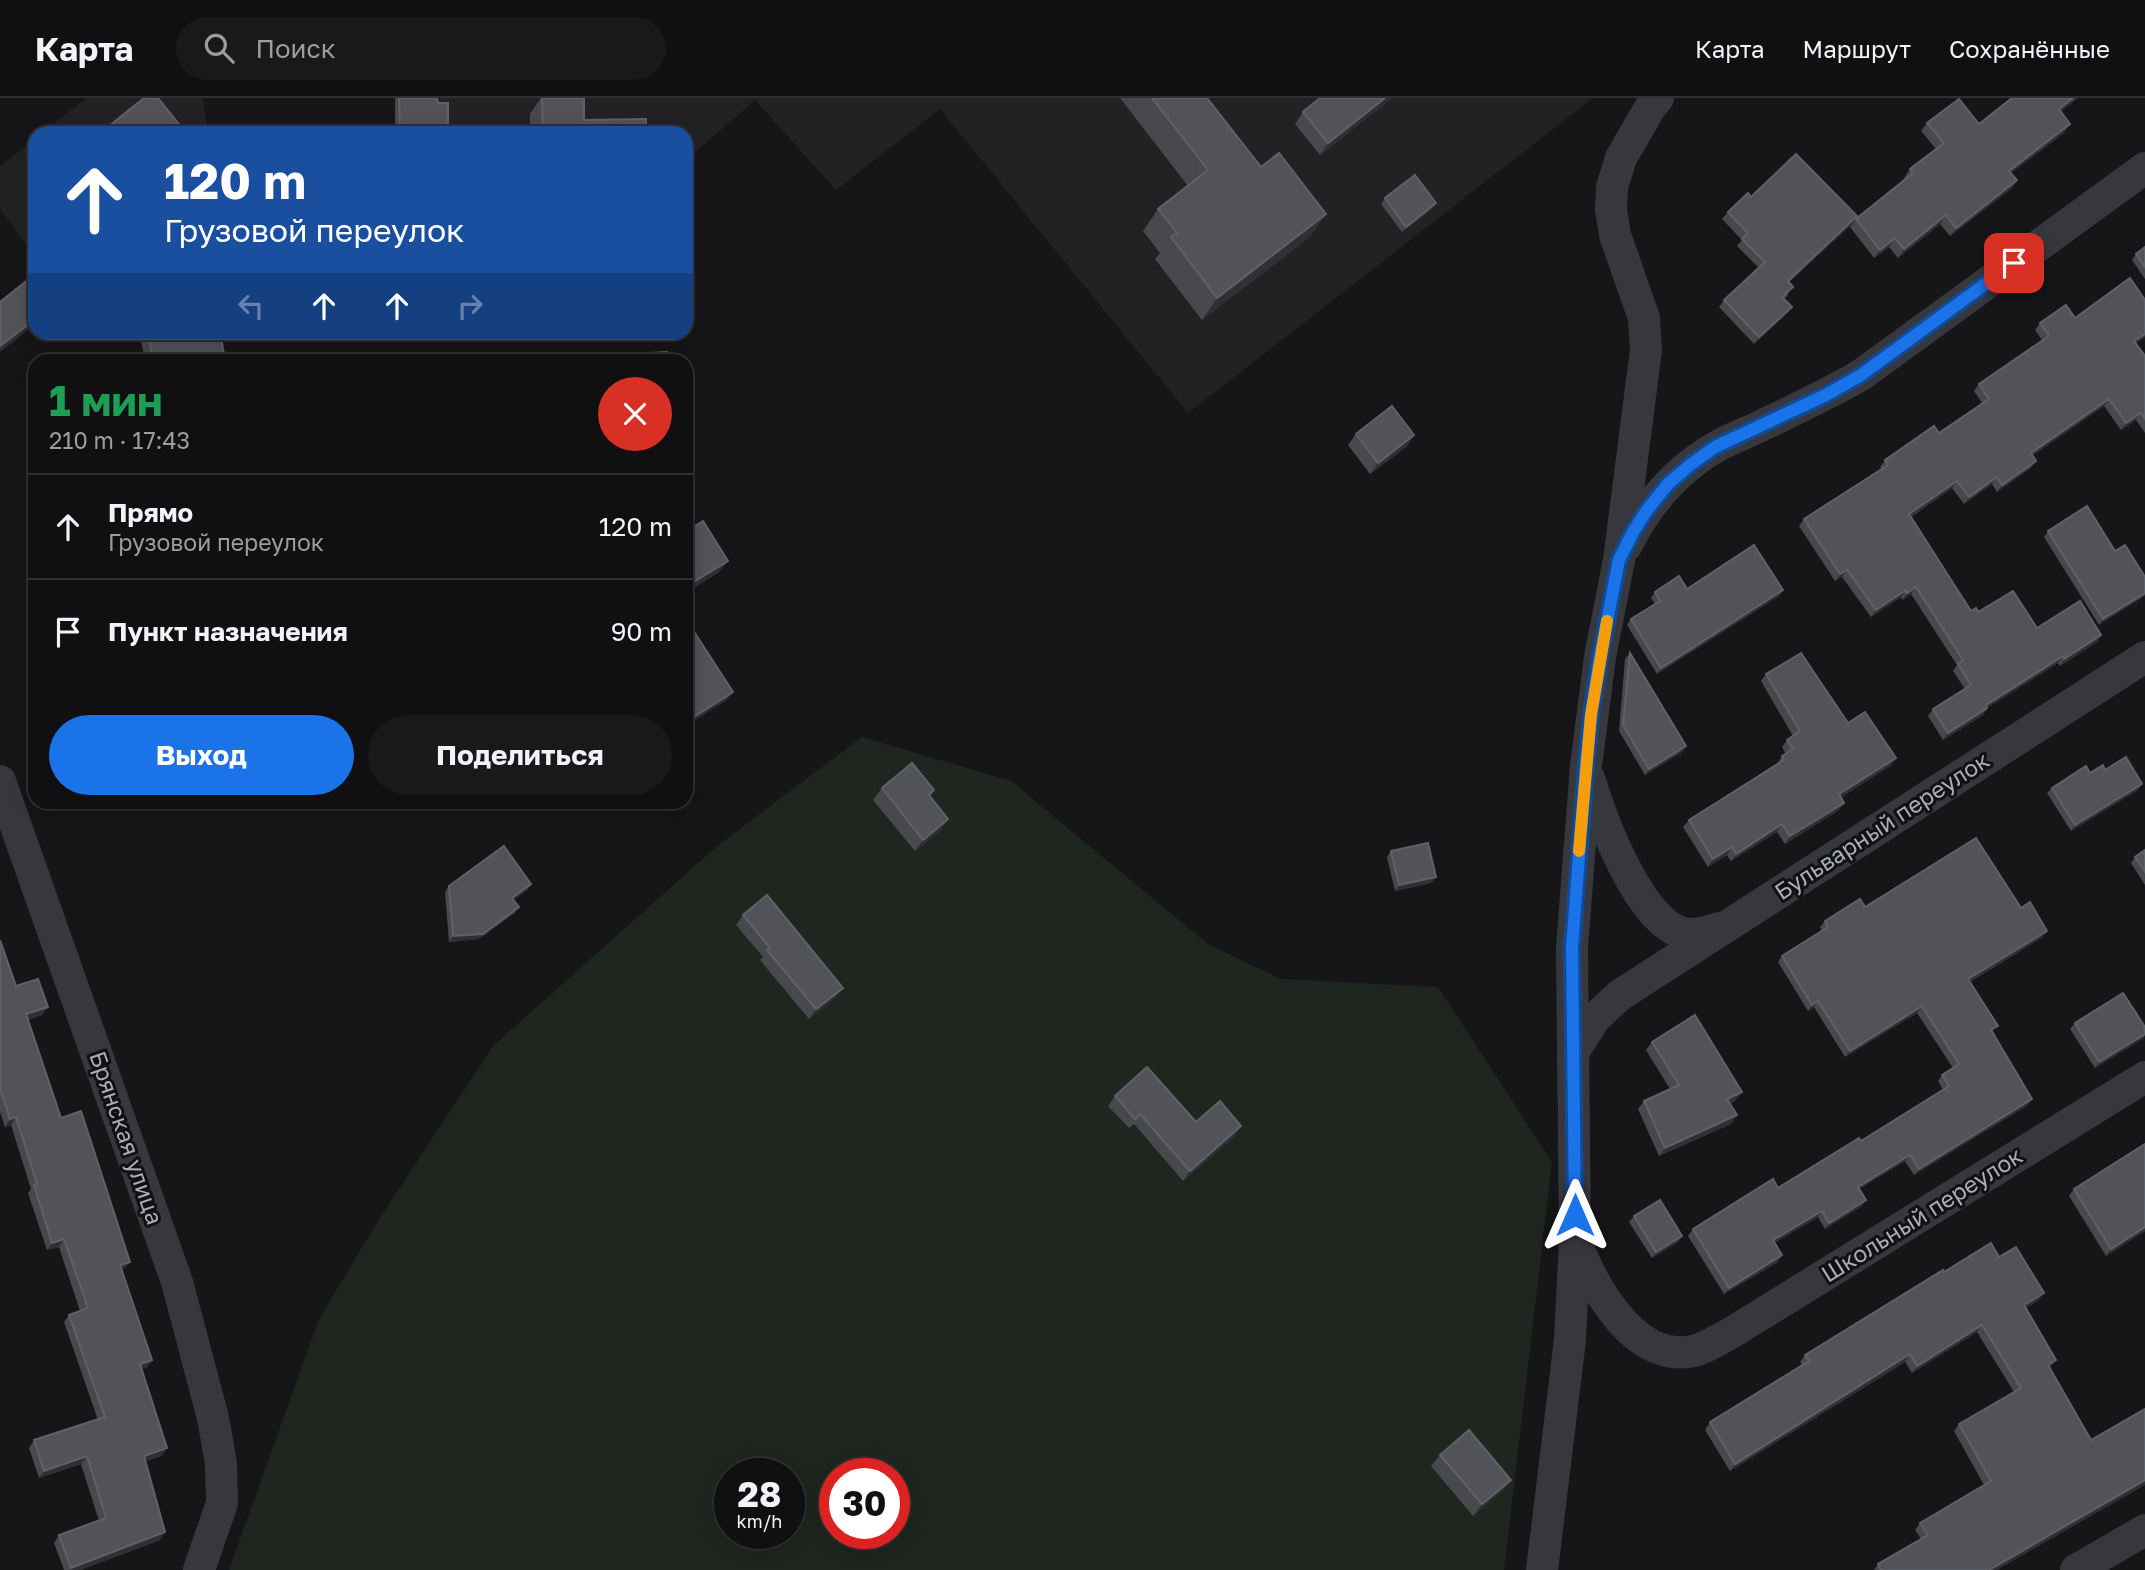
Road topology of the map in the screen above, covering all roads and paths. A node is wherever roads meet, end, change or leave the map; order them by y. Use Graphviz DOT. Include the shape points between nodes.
graph roads {
  1 [pos="1658,98"];
  2 [pos="2145,168"];
  3 [pos="1619,560"];
  4 [pos="2145,657"];
  5 [pos="1586,766"];
  6 [pos="0,781"];
  7 [pos="1725,926"];
  8 [pos="1574,1051"];
  9 [pos="2145,1077"];
  10 [pos="1575,1240"];
  11 [pos="2145,1530"];
  12 [pos="199,1570"];
  13 [pos="1542,1570"];
  14 [pos="2076,1570"];
  1 -- 3 [label="street" via="1620,158 1612,187 1615,235 1644,318 1646,350"];
  2 -- 3 [label="street" via="1861,375 1715,447 1690,465 1647,510"];
  3 -- 5 [label="street"];
  4 -- 7 [label="street, Бульварный переулок"];
  5 -- 7 [label="street" via="1628,873 1655,915 1685,934"];
  5 -- 8 [label="street" via="1572,947"];
  6 -- 12 [label="street, Брянская улица" via="177,1282 213,1418 222,1503"];
  7 -- 8 [label="street, Бульварный переулок" via="1620,995 1595,1018"];
  8 -- 10 [label="street"];
  9 -- 10 [label="street, Школьный переулок" via="1697,1350 1664,1351 1630,1330 1593,1280"];
  10 -- 13 [label="street" via="1570,1340"];
  11 -- 14 [label="street"];
}
